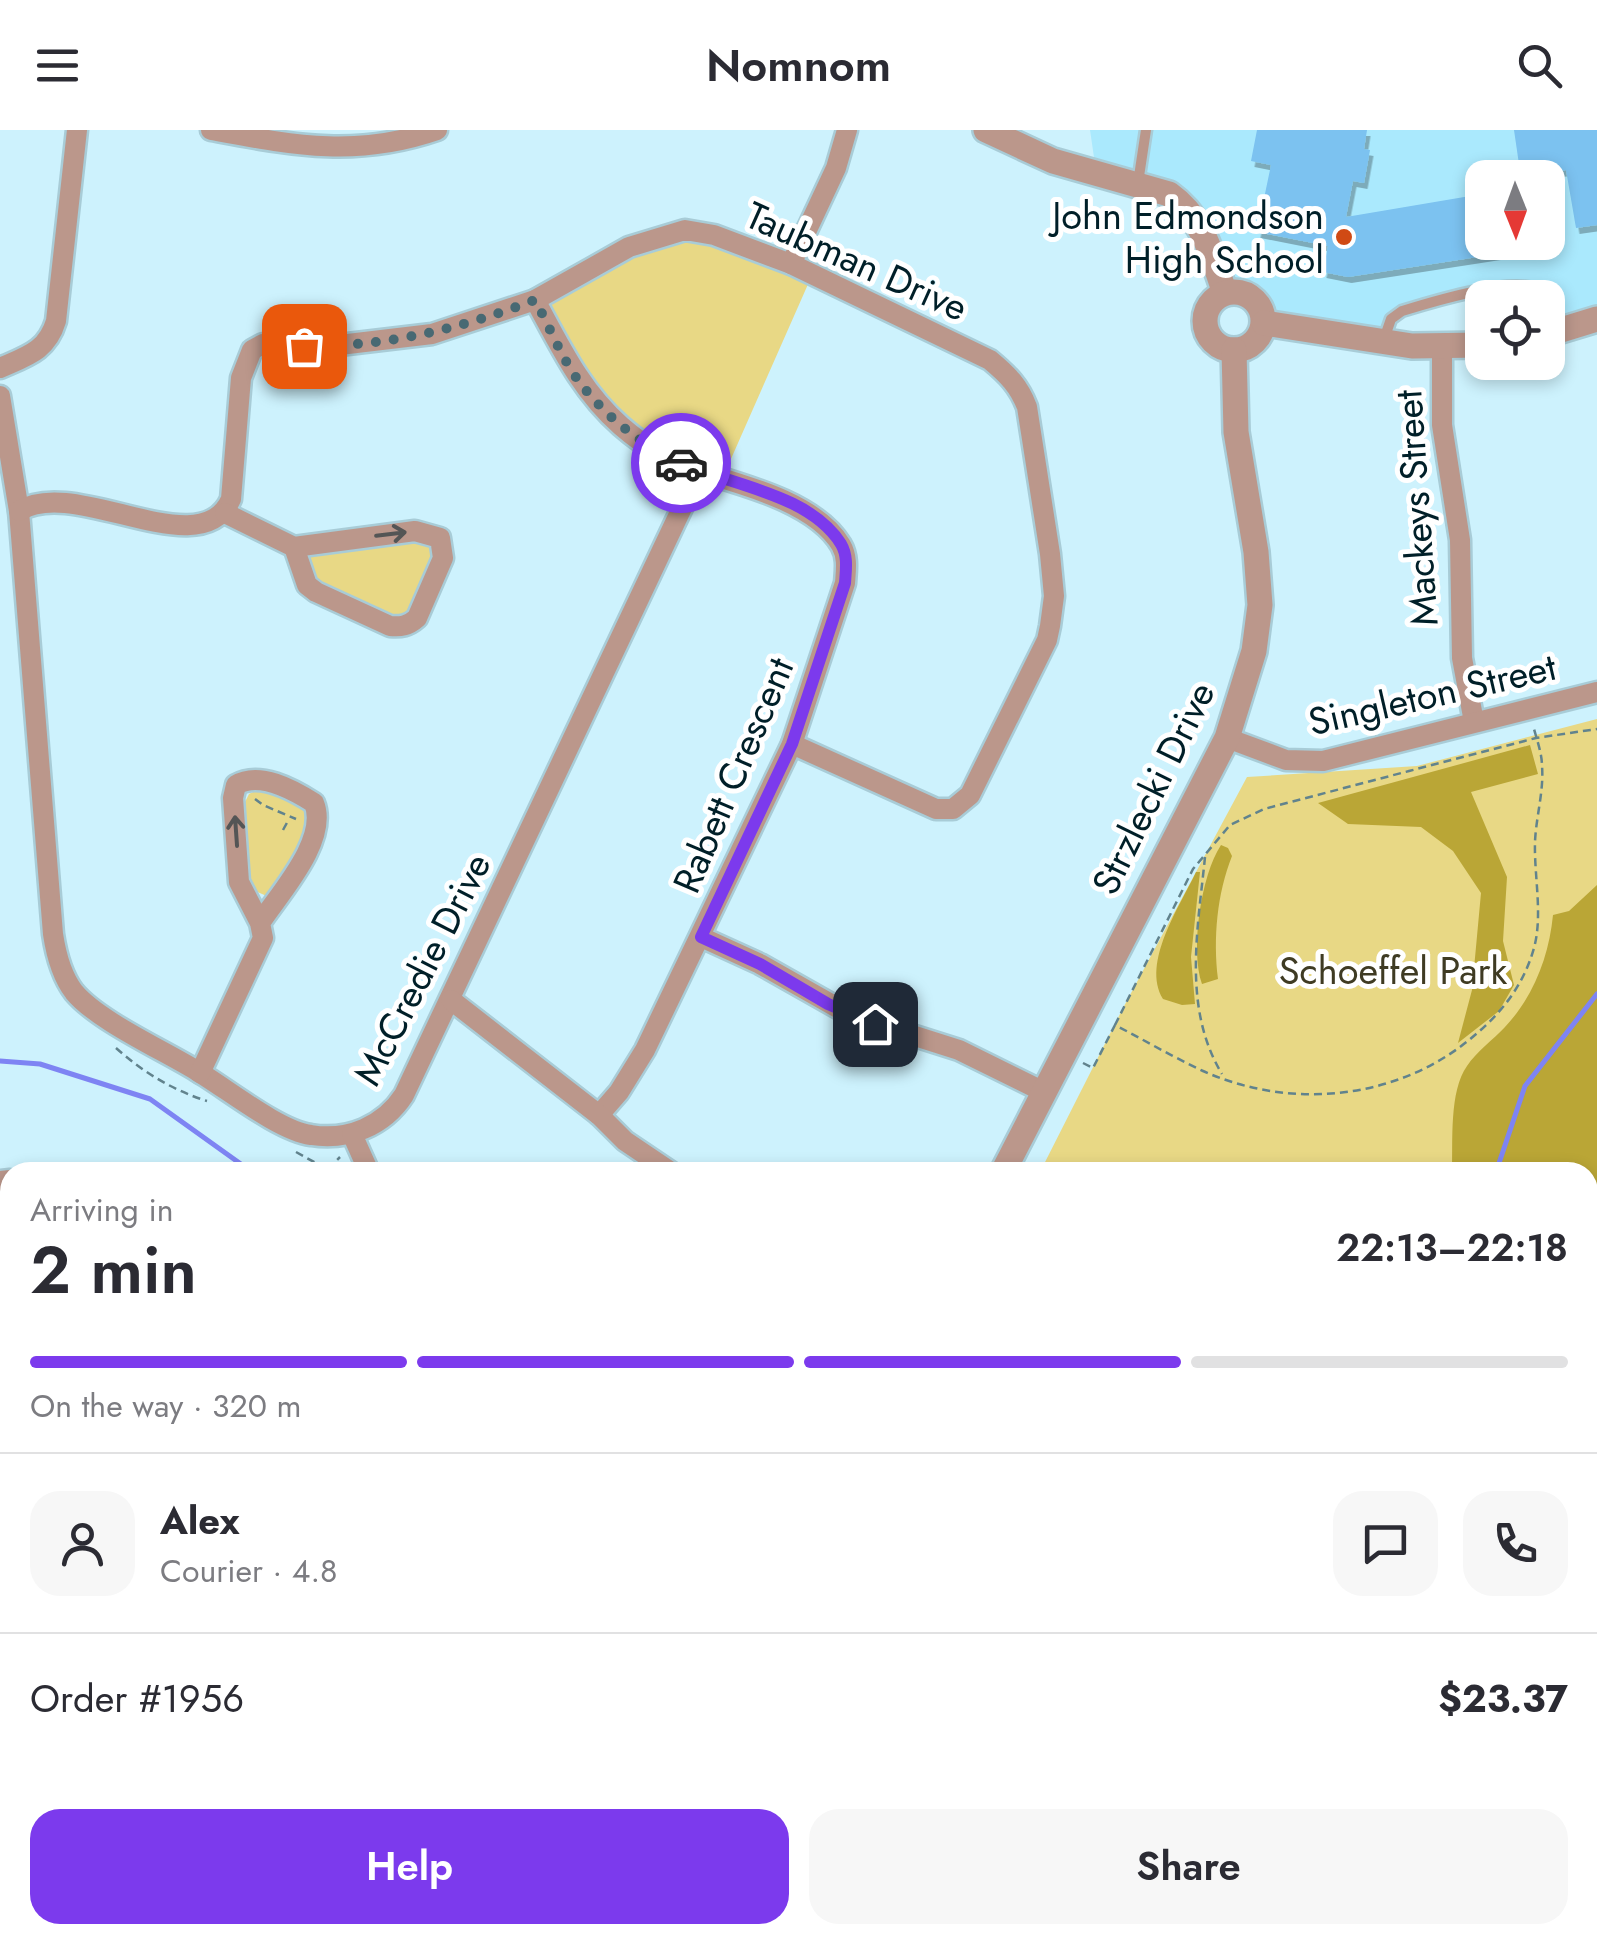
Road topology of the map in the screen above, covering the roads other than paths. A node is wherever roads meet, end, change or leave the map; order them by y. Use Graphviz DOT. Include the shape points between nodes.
graph roads {
  1 [pos="78,130"];
  2 [pos="211,130"];
  3 [pos="437,130"];
  4 [pos="847,130"];
  5 [pos="986,130"];
  6 [pos="1146,130"];
  7 [pos="1138,183"];
  8 [pos="792,264"];
  9 [pos="1224,294"];
  10 [pos="1465,297"];
  11 [pos="535,300"];
  12 [pos="1597,319"];
  13 [pos="1264,323"];
  14 [pos="1565,329"];
  15 [pos="1383,343"];
  16 [pos="1465,346"];
  17 [pos="1442,347"];
  18 [pos="1234,350"];
  19 [pos="0,368"];
  20 [pos="0,396"];
  21 [pos="699,472"];
  22 [pos="18,511"];
  23 [pos="224,512"];
  24 [pos="294,547"];
  25 [pos="1597,692"];
  26 [pos="1474,722"];
  27 [pos="1227,738"];
  28 [pos="792,744"];
  29 [pos="260,923"];
  30 [pos="701,937"];
  31 [pos="451,1000"];
  32 [pos="200,1072"];
  33 [pos="1044,1092"];
  34 [pos="598,1115"];
  35 [pos="349,1143"];
  36 [pos="362,1162"];
  37 [pos="656,1162"];
  38 [pos="1008,1162"];
  1 -- 19 [label="street" via="56,321 38,351"];
  2 -- 3 [label="street" via="342,149"];
  4 -- 8 [label="street"];
  5 -- 7 [label="street" via="1043,157"];
  6 -- 7 [label="lane"];
  7 -- 9 [label="street" via="1169,194 1196,218"];
  8 -- 11 [label="street, Taubman Drive" via="685,230 629,247"];
  8 -- 28 [label="street, Taubman Drive" via="990,360 1019,388 1054,596 1047,640 970,795 953,809 936,809"];
  9 -- 13 [label="street" via="1251,296"];
  9 -- 18 [label="street" via="1208,308 1206,329 1220,346"];
  10 -- 15 [label="lane" via="1402,311 1391,318"];
  11 -- 21 [label="street, Rabett Crescent" via="580,384 657,453"];
  11 -- 23 [label="street, Taubman Drive" via="432,334 331,346 263,344 252,350 241,378 234,482"];
  12 -- 14 [label="street"];
  13 -- 15 [label="street"];
  13 -- 18 [label="street" via="1254,342"];
  15 -- 17 [label="street"];
  16 -- 17 [label="street"];
  17 -- 26 [label="street, Mackeys Street" via="1442,425 1460,540 1462,658"];
  18 -- 27 [label="street, Strzlecki Drive" via="1236,432 1260,604 1254,652"];
  20 -- 22 [label="street, McCredie Drive"];
  21 -- 28 [label="street, Rabett Crescent" via="794,506 842,546 845,583"];
  21 -- 31 [label="street, McCredie Drive"];
  22 -- 23 [label="street" via="29,504 84,504 178,527 196,527"];
  22 -- 32 [label="street, McCredie Drive" via="58,960 86,1004"];
  23 -- 24 [label="street"];
  24 -- 24 [label="street, one-way" via="415,531 440,538 443,558 417,618 400,627 316,592 307,585"];
  25 -- 26 [label="street, Singleton Street"];
  26 -- 27 [label="street, Singleton Street" via="1323,761 1286,760"];
  27 -- 33 [label="street, Strzlecki Drive"];
  28 -- 30 [label="street, Rabett Crescent"];
  29 -- 29 [label="street, one-way" via="239,882 234,798 236,786 259,778 314,802 318,816 292,878"];
  29 -- 32 [label="street" via="264,938"];
  30 -- 33 [label="street" via="840,1010 959,1050"];
  30 -- 34 [label="street, Rabett Crescent" via="628,1078"];
  31 -- 34 [label="street"];
  31 -- 35 [label="street, McCredie Drive" via="396,1107"];
  32 -- 35 [label="street, McCredie Drive" via="302,1134"];
  33 -- 38 [label="street, Strzlecki Drive"];
  34 -- 37 [label="street"];
  35 -- 36 [label="street"];
}
